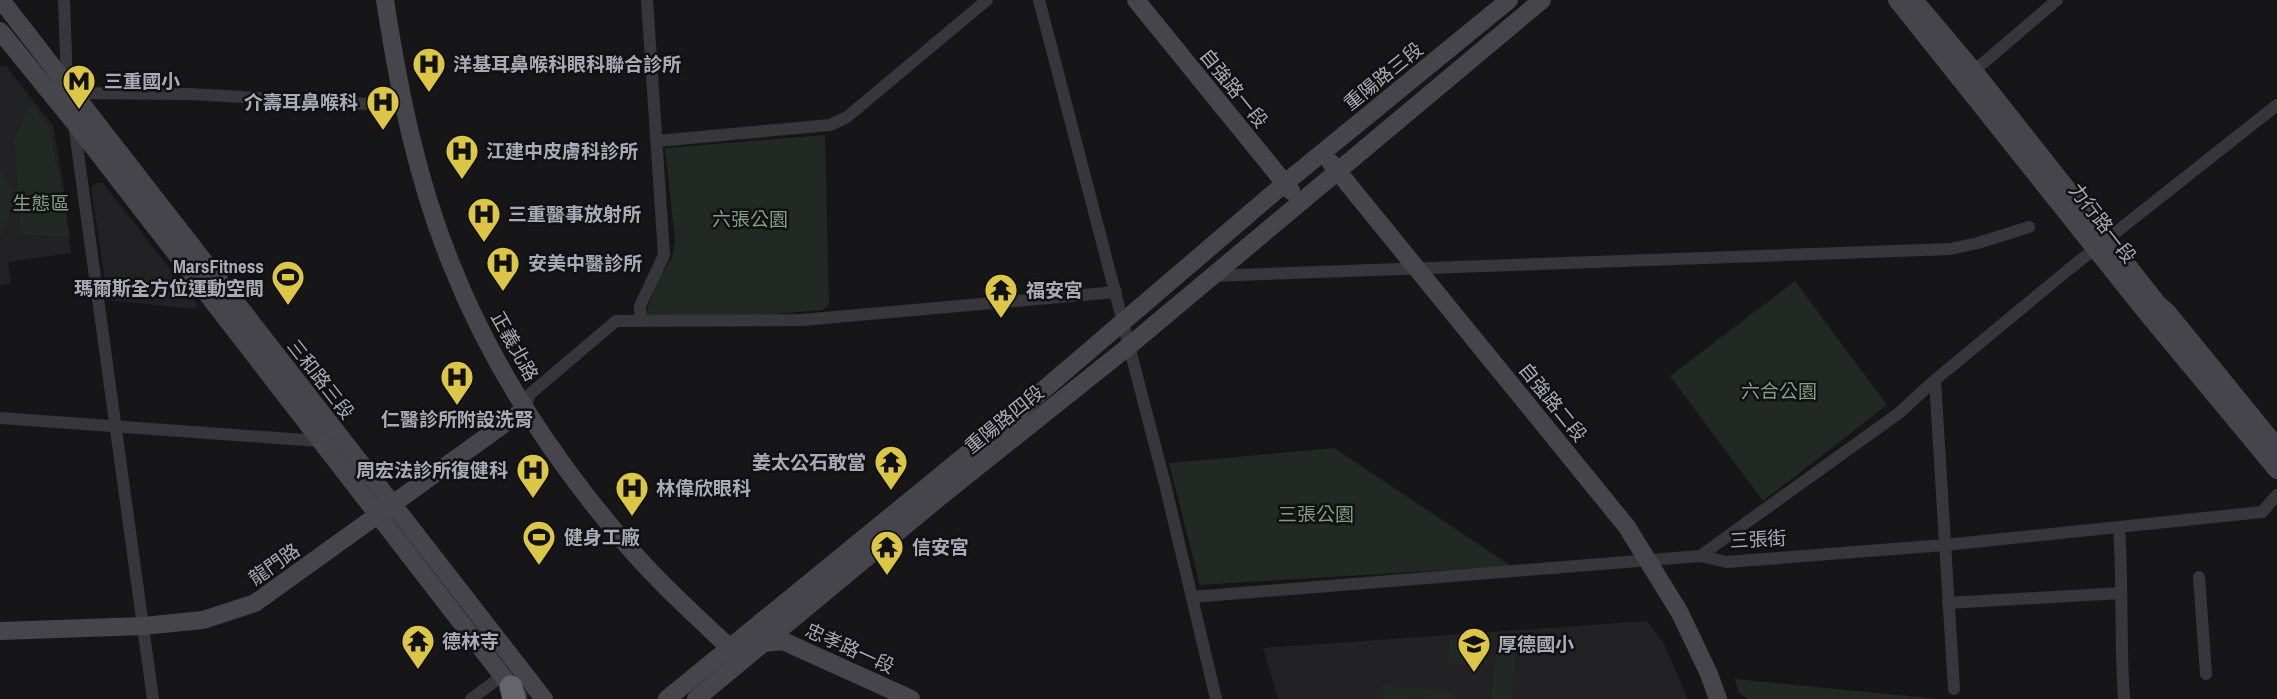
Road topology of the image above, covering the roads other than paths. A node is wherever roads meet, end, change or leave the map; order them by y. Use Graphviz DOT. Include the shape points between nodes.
graph roads {
  1 [pos="1,0"];
  2 [pos="64,0"];
  3 [pos="384,0"];
  4 [pos="647,0"];
  5 [pos="987,0"];
  6 [pos="1039,0"];
  7 [pos="1136,0"];
  8 [pos="1509,0"];
  9 [pos="1542,0"];
  10 [pos="1897,0"];
  11 [pos="1914,0"];
  12 [pos="2057,0"];
  13 [pos="26,32"];
  14 [pos="3,40"];
  15 [pos="1974,71"];
  16 [pos="70,88"];
  17 [pos="2277,105"];
  18 [pos="403,106"];
  19 [pos="74,122"];
  20 [pos="657,141"];
  21 [pos="1322,153"];
  22 [pos="1337,170"];
  23 [pos="1284,184"];
  24 [pos="1300,202"];
  25 [pos="2029,226"];
  26 [pos="2102,245"];
  27 [pos="1416,267"];
  28 [pos="1211,276"];
  29 [pos="1116,292"];
  30 [pos="640,321"];
  31 [pos="1124,323"];
  32 [pos="1129,346"];
  33 [pos="1935,380"];
  34 [pos="525,409"];
  35 [pos="0,418"];
  36 [pos="116,426"];
  37 [pos="319,441"];
  38 [pos="2277,447"];
  39 [pos="2277,470"];
  40 [pos="2277,495"];
  41 [pos="384,511"];
  42 [pos="2119,527"];
  43 [pos="1945,545"];
  44 [pos="1700,556"];
  45 [pos="1650,561"];
  46 [pos="2199,577"];
  47 [pos="2121,593"];
  48 [pos="1192,597"];
  49 [pos="1948,603"];
  50 [pos="143,626"];
  51 [pos="0,631"];
  52 [pos="766,642"];
  53 [pos="730,648"];
  54 [pos="2206,674"];
  55 [pos="512,690"];
  56 [pos="1954,690"];
  57 [pos="153,699"];
  58 [pos="471,699"];
  59 [pos="544,699"];
  60 [pos="667,699"];
  61 [pos="696,699"];
  62 [pos="911,699"];
  63 [pos="1216,699"];
  64 [pos="1718,699"];
  65 [pos="2124,699"];
  1 -- 13 [label="main road, 三和路三段"];
  2 -- 16 [label="street"];
  3 -- 18 [label="main road, 正義北路"];
  4 -- 20 [label="street"];
  5 -- 20 [label="street" via="847,117 830,125"];
  6 -- 29 [label="street"];
  7 -- 23 [label="main road, 自強路一段"];
  8 -- 21 [label="main road, 重陽路三段"];
  9 -- 22 [label="main road"];
  10 -- 26 [label="main road, 力行路一段"];
  11 -- 15 [label="main road, 力行路一段"];
  12 -- 15 [label="street"];
  13 -- 14 [label="street"];
  13 -- 16 [label="main road, 三和路三段"];
  14 -- 19 [label="main road, 三和路三段"];
  15 -- 26 [label="main road, 力行路一段"];
  16 -- 18 [label="street"];
  16 -- 19 [label="street"];
  16 -- 41 [label="main road, 三和路三段"];
  17 -- 26 [label="street"];
  18 -- 34 [label="main road, 正義北路" via="451,265 482,333"];
  19 -- 36 [label="street"];
  19 -- 37 [label="main road, 三和路三段"];
  20 -- 30 [label="street" via="664,255 640,306"];
  21 -- 22 [label="main road, 自強路二段"];
  21 -- 23 [label="main road, 重陽路三段"];
  22 -- 24 [label="main road, 重陽路四段"];
  22 -- 27 [label="main road, 自強路二段"];
  23 -- 24 [label="main road, 自強路一段"];
  23 -- 31 [label="main road, 重陽路四段"];
  24 -- 28 [label="main road, 重陽路四段"];
  25 -- 27 [label="street" via="1950,249"];
  26 -- 33 [label="street"];
  26 -- 38 [label="main road, 力行路一段"];
  26 -- 39 [label="main road, 力行路一段"];
  27 -- 28 [label="street"];
  27 -- 45 [label="main road, 自強路二段"];
  28 -- 32 [label="main road, 重陽路四段"];
  29 -- 30 [label="street" via="802,320"];
  29 -- 31 [label="street"];
  30 -- 34 [label="street" via="616,321 530,394"];
  31 -- 32 [label="street"];
  31 -- 53 [label="main road, 重陽路四段"];
  32 -- 48 [label="street"];
  32 -- 52 [label="main road, 重陽路四段"];
  33 -- 43 [label="street"];
  33 -- 44 [label="street" via="1899,413"];
  34 -- 41 [label="main road, 龍門路"];
  34 -- 53 [label="main road, 正義北路" via="627,545"];
  35 -- 36 [label="street"];
  36 -- 37 [label="street"];
  36 -- 50 [label="street"];
  37 -- 41 [label="main road, 三和路三段"];
  40 -- 42 [label="street, 三張街" via="2262,512"];
  41 -- 50 [label="main road, 龍門路" via="255,603 203,621"];
  41 -- 55 [label="main road, 三和路三段"];
  41 -- 59 [label="main road, 三和路三段"];
  42 -- 43 [label="street, 三張街"];
  42 -- 47 [label="street"];
  43 -- 44 [label="street, 三張街" via="1727,562"];
  43 -- 49 [label="street"];
  44 -- 45 [label="street, 三張街"];
  45 -- 48 [label="street, 三張街"];
  45 -- 64 [label="main road, 自強路二段" via="1692,636"];
  46 -- 54 [label="street"];
  47 -- 49 [label="street"];
  47 -- 65 [label="street"];
  48 -- 63 [label="street"];
  49 -- 56 [label="street"];
  50 -- 51 [label="main road, 龍門路"];
  50 -- 57 [label="street"];
  52 -- 53 [label="main road, 忠孝路一段"];
  52 -- 61 [label="main road, 重陽路四段"];
  52 -- 62 [label="main road, 忠孝路一段" via="783,641"];
  53 -- 60 [label="main road, 重陽路四段"];
  55 -- 58 [label="street"];
}
